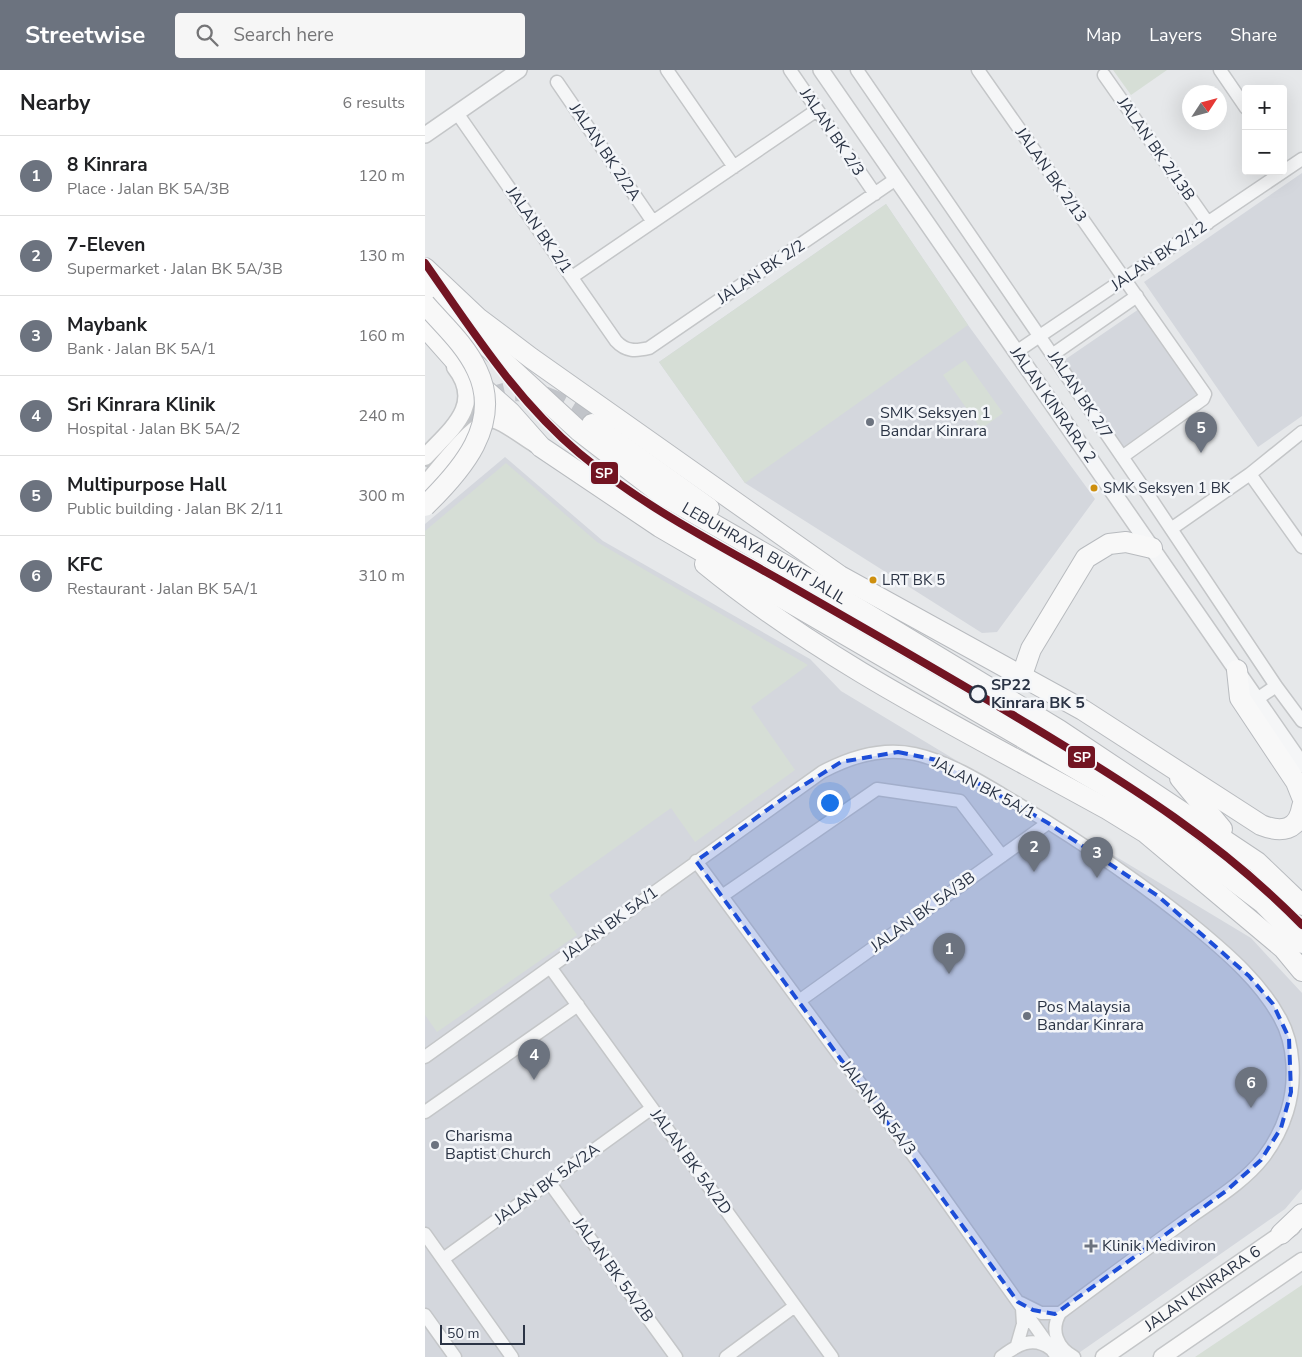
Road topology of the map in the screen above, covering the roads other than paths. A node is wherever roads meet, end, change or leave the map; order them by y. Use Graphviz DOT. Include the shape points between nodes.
graph roads {
  1 [pos="519,70"];
  2 [pos="667,70"];
  3 [pos="790,70"];
  4 [pos="821,70"];
  5 [pos="857,70"];
  6 [pos="978,70"];
  7 [pos="1220,70"];
  8 [pos="1104,75"];
  9 [pos="557,82"];
  10 [pos="1242,102"];
  11 [pos="817,110"];
  12 [pos="457,113"];
  13 [pos="425,135"];
  14 [pos="1302,159"];
  15 [pos="1287,165"];
  16 [pos="734,167"];
  17 [pos="1273,175"];
  18 [pos="896,179"];
  19 [pos="875,194"];
  20 [pos="653,222"];
  21 [pos="1208,223"];
  22 [pos="425,268"];
  23 [pos="572,277"];
  24 [pos="1125,279"];
  25 [pos="425,286"];
  26 [pos="1137,296"];
  27 [pos="425,304"];
  28 [pos="428,331"];
  29 [pos="1040,337"];
  30 [pos="621,346"];
  31 [pos="1016,352"];
  32 [pos="1052,355"];
  33 [pos="592,424"];
  34 [pos="1302,432"];
  35 [pos="541,447"];
  36 [pos="425,456"];
  37 [pos="1122,457"];
  38 [pos="1250,474"];
  39 [pos="425,485"];
  40 [pos="425,506"];
  41 [pos="659,526"];
  42 [pos="1171,529"];
  43 [pos="1302,547"];
  44 [pos="1152,548"];
  45 [pos="821,586"];
  46 [pos="1237,670"];
  47 [pos="1021,678"];
  48 [pos="1276,686"];
  49 [pos="1257,700"];
  50 [pos="1302,721"];
  51 [pos="1169,765"];
  52 [pos="1302,765"];
  53 [pos="1302,798"];
  54 [pos="1302,807"];
  55 [pos="1048,822"];
  56 [pos="1146,833"];
  57 [pos="1002,856"];
  58 [pos="696,861"];
  59 [pos="1257,862"];
  60 [pos="1240,886"];
  61 [pos="722,896"];
  62 [pos="1302,905"];
  63 [pos="1302,943"];
  64 [pos="550,967"];
  65 [pos="1302,971"];
  66 [pos="799,1001"];
  67 [pos="578,1006"];
  68 [pos="425,1058"];
  69 [pos="652,1108"];
  70 [pos="425,1112"];
  71 [pos="549,1182"];
  72 [pos="1302,1214"];
  73 [pos="1302,1221"];
  74 [pos="425,1234"];
  75 [pos="1281,1234"];
  76 [pos="443,1259"];
  77 [pos="1302,1261"];
  78 [pos="1020,1304"];
  79 [pos="795,1306"];
  80 [pos="1061,1313"];
  81 [pos="425,1315"];
  82 [pos="1017,1344"];
  83 [pos="1055,1354"];
  84 [pos="455,1357"];
  85 [pos="513,1357"];
  86 [pos="676,1357"];
  87 [pos="726,1357"];
  88 [pos="833,1357"];
  89 [pos="1001,1357"];
  90 [pos="1074,1357"];
  91 [pos="1104,1357"];
  92 [pos="1162,1357"];
  1 -- 12 [label="street"];
  2 -- 16 [label="street"];
  3 -- 11 [label="street, JALAN BK 2/3"];
  4 -- 18 [label="street, JALAN KINRARA 2"];
  5 -- 29 [label="street, JALAN BK 2/7"];
  6 -- 24 [label="street, JALAN BK 2/13"];
  7 -- 10 [label="street"];
  8 -- 21 [label="street, JALAN BK 2/13B"];
  9 -- 20 [label="street, JALAN BK 2/2A"];
  11 -- 16 [label="street"];
  11 -- 19 [label="street, JALAN BK 2/3"];
  12 -- 13 [label="street"];
  12 -- 23 [label="street, JALAN BK 2/1"];
  14 -- 15 [label="street, JALAN BK 2/12"];
  16 -- 20 [label="street"];
  17 -- 21 [label="street, JALAN BK 2/12"];
  18 -- 19 [label="street, JALAN BK 2/2"];
  18 -- 31 [label="street, JALAN KINRARA 2"];
  19 -- 30 [label="street, JALAN BK 2/2" via="649,348 634,351"];
  20 -- 23 [label="street"];
  21 -- 24 [label="street, JALAN BK 2/12"];
  22 -- 47 [label="highway" via="478,318 531,358 841,576"];
  23 -- 30 [label="street, JALAN BK 2/1"];
  24 -- 26 [label="street, JALAN BK 2/13"];
  24 -- 29 [label="street, JALAN BK 2/12"];
  25 -- 45 [label="highway, LEBUHRAYA BUKIT JALIL" via="571,425 661,494"];
  26 -- 32 [label="street"];
  26 -- 37 [label="street, JALAN BK 2/13" via="1205,394 1203,399"];
  27 -- 40 [label="highway, bridge" via="468,354 483,383 485,397 484,414 474,448 458,472"];
  28 -- 35 [label="highway, LEBUHRAYA BUKIT JALIL"];
  28 -- 36 [label="main road" via="461,374 467,399 459,420"];
  29 -- 31 [label="street, JALAN BK 2/12"];
  29 -- 32 [label="street, JALAN BK 2/7"];
  31 -- 44 [label="street, JALAN KINRARA 2"];
  32 -- 37 [label="street, JALAN BK 2/7"];
  33 -- 45 [label="highway" via="716,513 805,569"];
  34 -- 38 [label="street"];
  35 -- 39 [label="main road" via="496,420 488,421 476,427"];
  35 -- 41 [label="highway, LEBUHRAYA BUKIT JALIL"];
  37 -- 42 [label="street, JALAN BK 2/7"];
  38 -- 42 [label="street"];
  38 -- 43 [label="street"];
  41 -- 56 [label="highway" via="727,582 836,659"];
  41 -- 60 [label="highway, LEBUHRAYA BUKIT JALIL" via="1116,792"];
  42 -- 48 [label="street, JALAN BK 2/7"];
  44 -- 46 [label="street, JALAN KINRARA 2"];
  44 -- 47 [label="highway" via="1126,542 1109,544 1086,558 1031,649"];
  45 -- 59 [label="highway, LEBUHRAYA BUKIT JALIL" via="1059,730"];
  46 -- 49 [label="street, JALAN KINRARA 2"];
  46 -- 53 [label="highway" via="1240,698 1296,782"];
  47 -- 51 [label="highway" via="1083,710"];
  48 -- 49 [label="street"];
  48 -- 50 [label="street, JALAN BK 2/7"];
  49 -- 52 [label="street, JALAN KINRARA 2"];
  51 -- 54 [label="highway" via="1261,825 1274,830 1292,826"];
  51 -- 59 [label="highway" via="1211,819"];
  55 -- 57 [label="street, JALAN BK 5A/3B"];
  55 -- 58 [label="street, JALAN BK 5A/1" via="937,760 913,754 879,753 841,762 822,772"];
  55 -- 80 [label="street, JALAN BK 5A/1" via="1158,896 1223,950 1273,1004 1289,1038 1291,1058 1291,1092 1287,1112 1271,1147 1261,1160 1226,1191"];
  56 -- 60 [label="highway"];
  56 -- 65 [label="highway" via="1283,948"];
  57 -- 61 [label="street" via="960,801 877,789"];
  57 -- 66 [label="street, JALAN BK 5A/3B"];
  58 -- 61 [label="street, JALAN BK 5A/3"];
  58 -- 64 [label="street, JALAN BK 5A/1"];
  59 -- 62 [label="highway, LEBUHRAYA BUKIT JALIL"];
  60 -- 63 [label="highway, LEBUHRAYA BUKIT JALIL" via="1263,903"];
  61 -- 66 [label="street, JALAN BK 5A/3"];
  64 -- 67 [label="street, JALAN BK 5A/2D"];
  64 -- 68 [label="street, JALAN BK 5A/1"];
  66 -- 78 [label="street, JALAN BK 5A/3"];
  67 -- 69 [label="street, JALAN BK 5A/2D"];
  67 -- 70 [label="street"];
  69 -- 71 [label="street, JALAN BK 5A/2A"];
  69 -- 79 [label="street, JALAN BK 5A/2D"];
  71 -- 76 [label="street, JALAN BK 5A/2A"];
  71 -- 86 [label="street, JALAN BK 5A/2B"];
  72 -- 75 [label="highway"];
  73 -- 75 [label="main road, JALAN KINRARA 6"];
  74 -- 76 [label="street"];
  75 -- 91 [label="main road, JALAN KINRARA 6"];
  76 -- 85 [label="street"];
  77 -- 92 [label="main road, JALAN KINRARA 6"];
  78 -- 80 [label="street" via="1041,1313"];
  78 -- 82 [label="street" via="1023,1324"];
  78 -- 83 [label="street, JALAN BK 5A/3"];
  79 -- 87 [label="street"];
  79 -- 88 [label="street, JALAN BK 5A/2D"];
  80 -- 90 [label="street" via="1057,1319 1056,1337 1064,1351"];
  81 -- 84 [label="street"];
  82 -- 83 [label="street" via="1036,1342"];
  82 -- 89 [label="street"];
}
